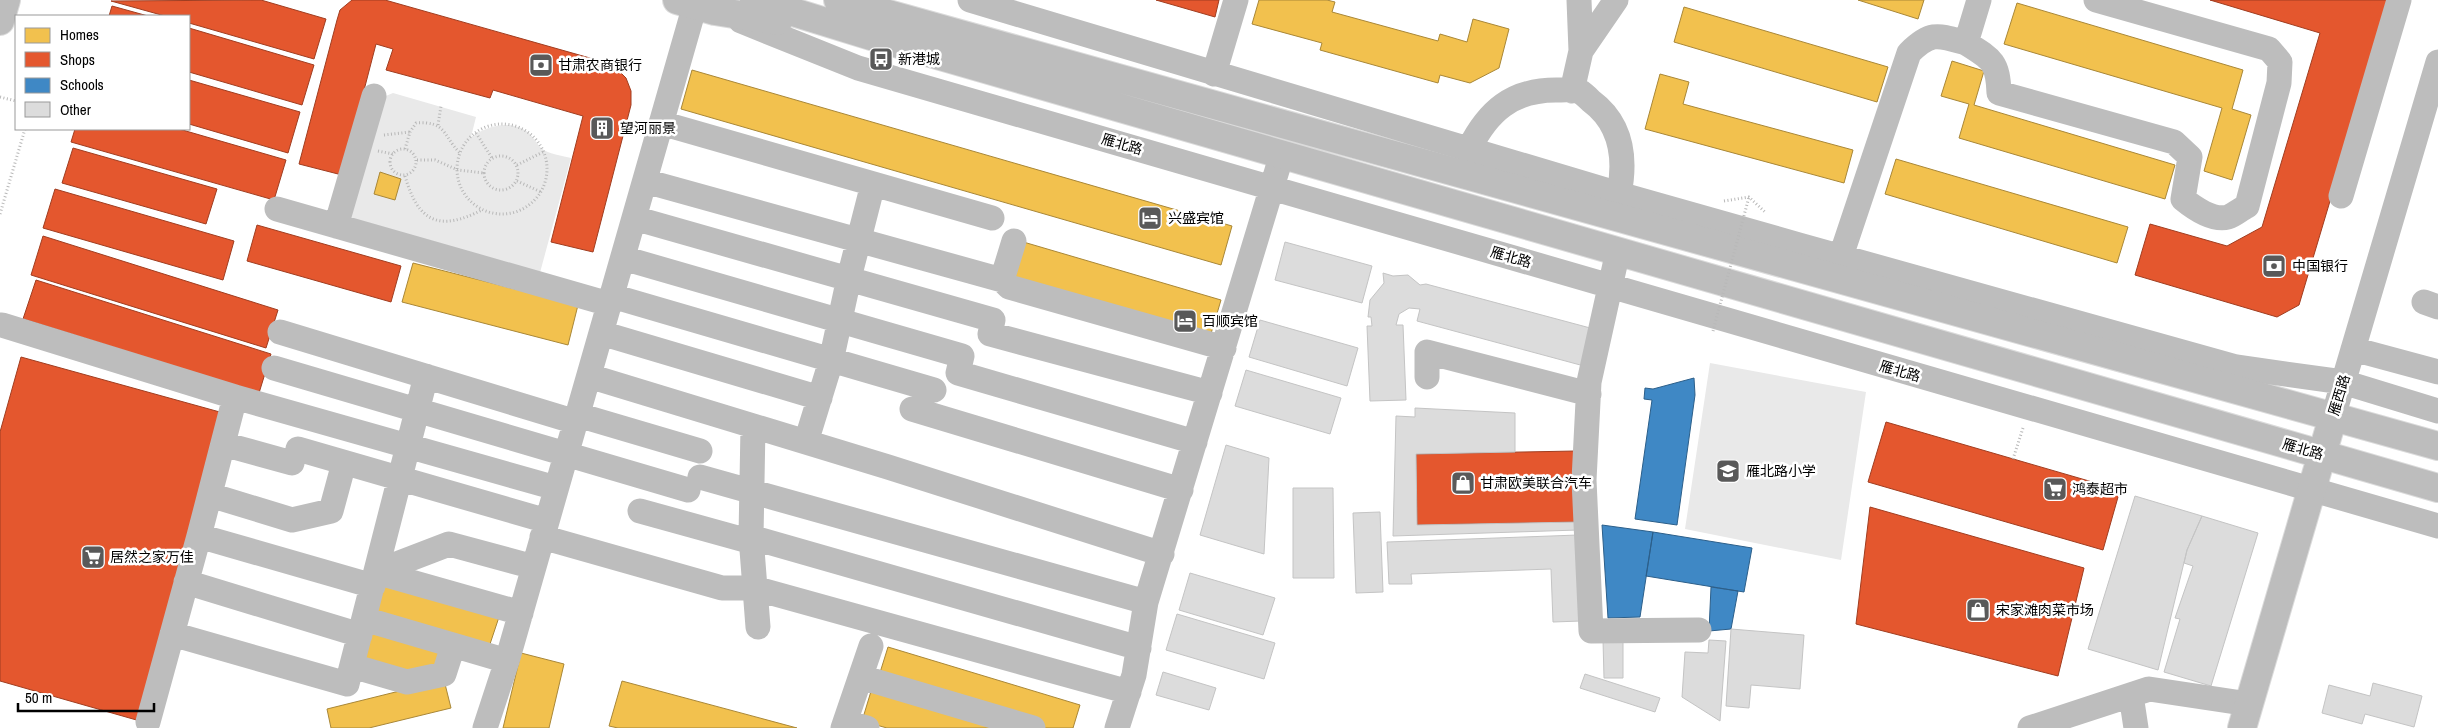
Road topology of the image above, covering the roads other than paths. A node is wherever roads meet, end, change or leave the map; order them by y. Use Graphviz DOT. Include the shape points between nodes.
graph roads {
  1 [pos="6,0"];
  2 [pos="754,0"];
  3 [pos="838,0"];
  4 [pos="861,0"];
  5 [pos="970,0"];
  6 [pos="1236,0"];
  7 [pos="1579,0"];
  8 [pos="1616,0"];
  9 [pos="1979,0"];
  10 [pos="2096,0"];
  11 [pos="2398,0"];
  12 [pos="696,5"];
  13 [pos="888,12"];
  14 [pos="0,21"];
  15 [pos="871,36"];
  16 [pos="1966,43"];
  17 [pos="1581,51"];
  18 [pos="2438,62"];
  19 [pos="1214,74"];
  20 [pos="1572,91"];
  21 [pos="374,96"];
  22 [pos="2430,118"];
  23 [pos="661,123"];
  24 [pos="1469,148"];
  25 [pos="1282,154"];
  26 [pos="645,181"];
  27 [pos="873,184"];
  28 [pos="1272,187"];
  29 [pos="1619,194"];
  30 [pos="2341,196"];
  31 [pos="277,209"];
  32 [pos="634,218"];
  33 [pos="992,218"];
  34 [pos="336,226"];
  35 [pos="858,241"];
  36 [pos="1014,241"];
  37 [pos="1618,251"];
  38 [pos="1841,256"];
  39 [pos="622,258"];
  40 [pos="849,278"];
  41 [pos="1002,280"];
  42 [pos="1610,286"];
  43 [pos="611,300"];
  44 [pos="839,321"];
  45 [pos="2,325"];
  46 [pos="280,332"];
  47 [pos="601,332"];
  48 [pos="1224,348"];
  49 [pos="2353,349"];
  50 [pos="831,361"];
  51 [pos="274,368"];
  52 [pos="2438,372"];
  53 [pos="426,376"];
  54 [pos="589,376"];
  55 [pos="1427,377"];
  56 [pos="2343,382"];
  57 [pos="934,390"];
  58 [pos="1210,393"];
  59 [pos="1588,394"];
  60 [pos="235,397"];
  61 [pos="820,398"];
  62 [pos="912,409"];
  63 [pos="417,411"];
  64 [pos="2438,411"];
  65 [pos="2333,417"];
  66 [pos="577,418"];
  67 [pos="753,426"];
  68 [pos="806,442"];
  69 [pos="1196,442"];
  70 [pos="223,444"];
  71 [pos="408,446"];
  72 [pos="2438,446"];
  73 [pos="700,450"];
  74 [pos="566,454"];
  75 [pos="2322,455"];
  76 [pos="344,463"];
  77 [pos="400,478"];
  78 [pos="556,488"];
  79 [pos="2438,488"];
  80 [pos="2312,489"];
  81 [pos="751,490"];
  82 [pos="1181,490"];
  83 [pos="210,495"];
  84 [pos="640,511"];
  85 [pos="2438,526"];
  86 [pos="545,529"];
  87 [pos="200,536"];
  88 [pos="752,540"];
  89 [pos="1162,554"];
  90 [pos="534,567"];
  91 [pos="374,579"];
  92 [pos="186,582"];
  93 [pos="754,588"];
  94 [pos="1146,602"];
  95 [pos="521,612"];
  96 [pos="362,627"];
  97 [pos="758,627"];
  98 [pos="1699,630"];
  99 [pos="172,634"];
  100 [pos="453,646"];
  101 [pos="871,646"];
  102 [pos="1138,648"];
  103 [pos="507,661"];
  104 [pos="352,666"];
  105 [pos="861,677"];
  106 [pos="1131,683"];
  107 [pos="2131,695"];
  108 [pos="2246,716"];
  109 [pos="148,722"];
  110 [pos="2063,723"];
  111 [pos="852,726"];
  112 [pos="485,728"];
  113 [pos="1033,728"];
  114 [pos="1117,728"];
  115 [pos="2030,728"];
  116 [pos="2136,728"];
  1 -- 14 [label="main road"];
  2 -- 15 [label="main road"];
  3 -- 13 [label="main road"];
  4 -- 13 [label="main road"];
  5 -- 19 [label="street"];
  6 -- 19 [label="street"];
  7 -- 17 [label="street"];
  8 -- 17 [label="street"];
  9 -- 16 [label="street"];
  10 -- 16 [label="street" via="2269,49 2280,62 2279,83 2246,206 2228,217 2195,209 2184,199 2190,157 2174,142 1999,93 1998,71 1986,55"];
  11 -- 30 [label="street"];
  12 -- 15 [label="main road"];
  12 -- 23 [label="street"];
  12 -- 28 [label="street, 雁北路" via="858,68"];
  13 -- 65 [label="main road"];
  15 -- 25 [label="main road, 雁北路"];
  16 -- 38 [label="street" via="1937,35 1923,40 1910,52"];
  17 -- 20 [label="street"];
  18 -- 22 [label="street, 雁西路"];
  19 -- 24 [label="street"];
  20 -- 24 [label="street" via="1540,90 1517,96 1491,115"];
  20 -- 29 [label="street" via="1578,91 1598,106 1612,124 1621,147 1624,171"];
  21 -- 34 [label="street"];
  22 -- 49 [label="street, 雁西路"];
  23 -- 26 [label="street"];
  23 -- 27 [label="street"];
  24 -- 29 [label="street"];
  25 -- 28 [label="street"];
  25 -- 37 [label="main road, 雁北路"];
  26 -- 32 [label="street"];
  26 -- 35 [label="street"];
  27 -- 33 [label="street"];
  27 -- 35 [label="street"];
  28 -- 42 [label="street, 雁北路"];
  28 -- 48 [label="street"];
  29 -- 38 [label="street"];
  31 -- 34 [label="street"];
  32 -- 39 [label="street"];
  32 -- 40 [label="street"];
  34 -- 43 [label="street"];
  35 -- 40 [label="street"];
  35 -- 41 [label="street"];
  36 -- 41 [label="street"];
  37 -- 42 [label="street"];
  37 -- 75 [label="main road, 雁北路"];
  38 -- 56 [label="street" via="2236,366"];
  39 -- 43 [label="street"];
  39 -- 44 [label="street"];
  40 -- 44 [label="street"];
  40 -- 58 [label="street" via="993,320 990,334"];
  41 -- 48 [label="street" via="1009,287"];
  42 -- 59 [label="street"];
  42 -- 80 [label="street, 雁北路"];
  43 -- 47 [label="street"];
  43 -- 50 [label="street"];
  44 -- 50 [label="street"];
  44 -- 69 [label="street" via="962,356 958,373"];
  45 -- 60 [label="street"];
  46 -- 53 [label="street"];
  47 -- 54 [label="street"];
  47 -- 61 [label="street"];
  48 -- 58 [label="street"];
  49 -- 52 [label="street"];
  49 -- 56 [label="street, 雁西路"];
  50 -- 57 [label="street"];
  50 -- 61 [label="street"];
  51 -- 63 [label="street"];
  53 -- 63 [label="street"];
  53 -- 66 [label="street"];
  54 -- 66 [label="street"];
  54 -- 67 [label="street"];
  55 -- 59 [label="street" via="1428,352"];
  56 -- 64 [label="street"];
  56 -- 65 [label="street, 雁西路"];
  58 -- 69 [label="street"];
  59 -- 98 [label="street" via="1584,480 1591,631"];
  60 -- 70 [label="street"];
  60 -- 71 [label="street"];
  61 -- 68 [label="street"];
  62 -- 82 [label="street"];
  63 -- 71 [label="street"];
  63 -- 74 [label="street"];
  65 -- 72 [label="main road"];
  65 -- 75 [label="main road, 雁西路"];
  66 -- 73 [label="street"];
  66 -- 74 [label="street"];
  67 -- 68 [label="street"];
  67 -- 81 [label="street"];
  68 -- 89 [label="street"];
  69 -- 82 [label="street"];
  70 -- 76 [label="street"];
  70 -- 83 [label="street"];
  71 -- 77 [label="street"];
  71 -- 78 [label="street"];
  74 -- 78 [label="street"];
  74 -- 81 [label="street" via="694,484"];
  75 -- 79 [label="main road, 雁北路"];
  75 -- 80 [label="main road, 雁西路"];
  76 -- 77 [label="street"];
  76 -- 83 [label="street" via="331,511 292,520"];
  77 -- 86 [label="street"];
  77 -- 91 [label="street"];
  78 -- 86 [label="street"];
  80 -- 85 [label="street, 雁北路"];
  80 -- 108 [label="main road, 雁西路"];
  81 -- 88 [label="street"];
  81 -- 94 [label="street"];
  82 -- 89 [label="street"];
  83 -- 87 [label="street"];
  84 -- 88 [label="street"];
  86 -- 90 [label="street"];
  86 -- 93 [label="street" via="722,588"];
  87 -- 91 [label="street"];
  87 -- 92 [label="street"];
  88 -- 93 [label="street"];
  88 -- 102 [label="street"];
  89 -- 94 [label="street"];
  90 -- 91 [label="street" via="449,544"];
  90 -- 95 [label="street"];
  91 -- 95 [label="street"];
  91 -- 96 [label="street"];
  92 -- 96 [label="street"];
  92 -- 99 [label="street"];
  93 -- 97 [label="street"];
  93 -- 106 [label="street"];
  94 -- 102 [label="street"];
  95 -- 103 [label="street"];
  96 -- 100 [label="street"];
  96 -- 104 [label="street"];
  99 -- 104 [label="street" via="347,684"];
  99 -- 109 [label="street"];
  100 -- 103 [label="street"];
  100 -- 104 [label="street" via="444,674 408,682"];
  101 -- 105 [label="street"];
  102 -- 106 [label="street"];
  103 -- 112 [label="street"];
  105 -- 111 [label="street"];
  105 -- 113 [label="street"];
  106 -- 114 [label="street"];
  107 -- 108 [label="street" via="2148,689"];
  107 -- 110 [label="street"];
  107 -- 116 [label="street"];
  110 -- 115 [label="street"];
}
